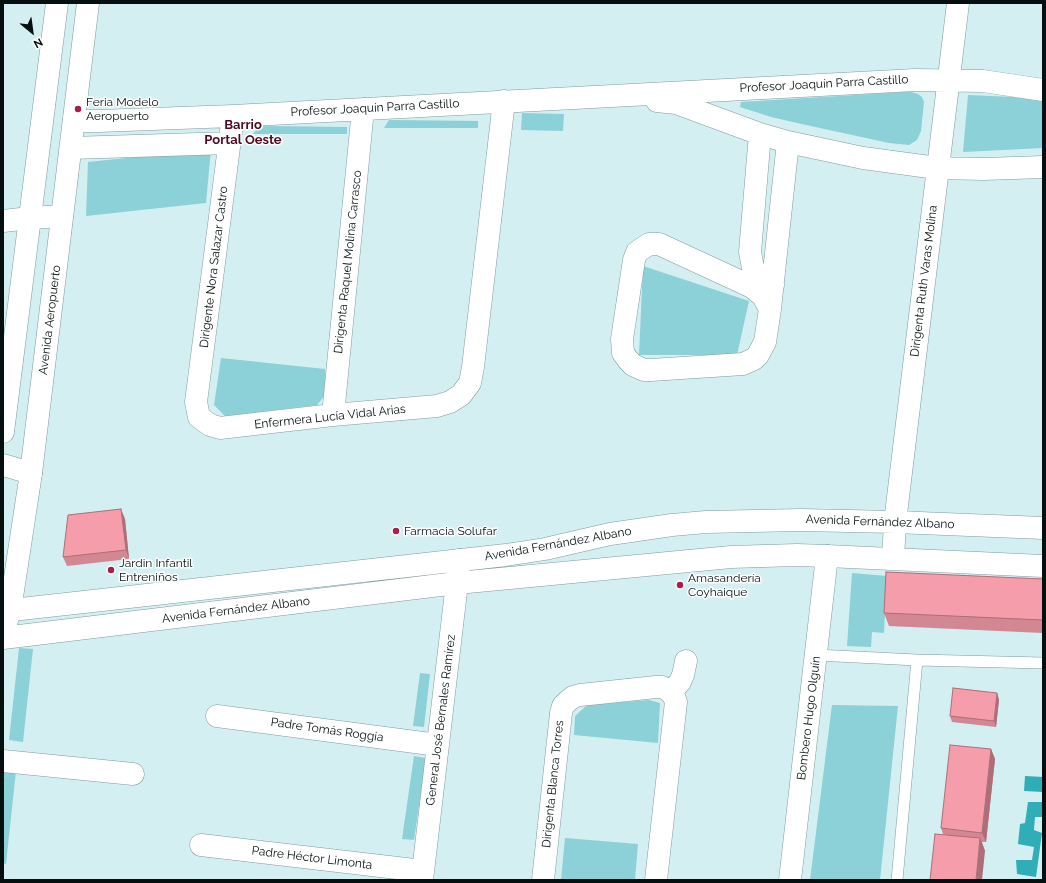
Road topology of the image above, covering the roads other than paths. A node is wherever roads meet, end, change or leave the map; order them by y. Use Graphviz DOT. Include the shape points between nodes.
graph roads {
  1 [pos="57,3"];
  2 [pos="88,3"];
  3 [pos="958,3"];
  4 [pos="949,79"];
  5 [pos="1043,90"];
  6 [pos="604,96"];
  7 [pos="504,101"];
  8 [pos="364,109"];
  9 [pos="233,116"];
  10 [pos="74,121"];
  11 [pos="760,134"];
  12 [pos="788,142"];
  13 [pos="230,143"];
  14 [pos="71,148"];
  15 [pos="1043,167"];
  16 [pos="938,168"];
  17 [pos="62,216"];
  18 [pos="30,218"];
  19 [pos="3,221"];
  20 [pos="750,252"];
  21 [pos="716,270"];
  22 [pos="773,285"];
  23 [pos="770,308"];
  24 [pos="9,347"];
  25 [pos="333,415"];
  26 [pos="199,417"];
  27 [pos="3,432"];
  28 [pos="3,465"];
  29 [pos="31,473"];
  30 [pos="895,522"];
  31 [pos="1043,528"];
  32 [pos="827,556"];
  33 [pos="893,559"];
  34 [pos="459,560"];
  35 [pos="1043,566"];
  36 [pos="457,583"];
  37 [pos="6,611"];
  38 [pos="3,637"];
  39 [pos="816,655"];
  40 [pos="917,660"];
  41 [pos="686,661"];
  42 [pos="1043,663"];
  43 [pos="671,692"];
  44 [pos="217,716"];
  45 [pos="438,745"];
  46 [pos="3,760"];
  47 [pos="133,774"];
  48 [pos="201,845"];
  49 [pos="423,875"];
  50 [pos="543,880"];
  51 [pos="656,880"];
  52 [pos="790,880"];
  53 [pos="897,880"];
  1 -- 18 [label="street"];
  2 -- 10 [label="street, Avenida Aeropuerto"];
  3 -- 4 [label="street, Dirigenta Ruth Varas Molina"];
  4 -- 5 [label="street, Profesor Joaquín Parra Castillo"];
  4 -- 6 [label="street, Profesor Joaquín Parra Castillo"];
  4 -- 16 [label="street, Dirigenta Ruth Varas Molina"];
  6 -- 7 [label="street, Profesor Joaquín Parra Castillo"];
  6 -- 11 [label="street, Profesor Joaquín Parra Castillo" via="676,103"];
  7 -- 8 [label="street, Profesor Joaquín Parra Castillo"];
  7 -- 25 [label="street, Enfermera Lucía Vidal Arias" via="470,383 461,395 437,406"];
  8 -- 9 [label="street, Profesor Joaquín Parra Castillo"];
  8 -- 25 [label="street, Dirigenta Raquel Molina Carrasco"];
  9 -- 10 [label="street, Profesor Joaquín Parra Castillo"];
  9 -- 13 [label="street, Dirigente Nora Salazar Castro"];
  10 -- 14 [label="street, Avenida Aeropuerto"];
  11 -- 12 [label="street, Profesor Joaquín Parra Castillo"];
  11 -- 20 [label="street"];
  12 -- 16 [label="street, Profesor Joaquín Parra Castillo" via="863,158"];
  12 -- 22 [label="street"];
  13 -- 14 [label="street"];
  13 -- 26 [label="street, Dirigente Nora Salazar Castro" via="196,402"];
  14 -- 17 [label="street, Avenida Aeropuerto"];
  15 -- 16 [label="street, Profesor Joaquín Parra Castillo"];
  16 -- 30 [label="street, Dirigenta Ruth Varas Molina"];
  17 -- 18 [label="street"];
  17 -- 29 [label="street, Avenida Aeropuerto"];
  18 -- 19 [label="street"];
  18 -- 24 [label="street"];
  20 -- 21 [label="street" via="734,266"];
  20 -- 22 [label="street" via="753,268 765,281"];
  21 -- 23 [label="street" via="758,291"];
  21 -- 23 [label="street" via="659,244 649,244 637,252 622,339 624,353 629,361 638,368 651,370 743,364 761,352"];
  22 -- 23 [label="street"];
  24 -- 27 [label="street"];
  25 -- 26 [label="street, Enfermera Lucía Vidal Arias" via="220,428 210,426"];
  28 -- 29 [label="street"];
  29 -- 37 [label="street, Avenida Aeropuerto"];
  30 -- 31 [label="street, Avenida Fernández Albano"];
  30 -- 33 [label="street, Dirigenta Ruth Varas Molina"];
  30 -- 34 [label="street, Avenida Fernández Albano" via="706,522 631,531 545,549"];
  32 -- 33 [label="street, Avenida Fernández Albano"];
  32 -- 36 [label="street, Avenida Fernández Albano" via="705,559"];
  32 -- 39 [label="street, Bombero Hugo Olguín"];
  33 -- 35 [label="street, Avenida Fernández Albano"];
  34 -- 36 [label="street, General José Bernales Ramírez"];
  34 -- 37 [label="street, Avenida Fernández Albano"];
  36 -- 38 [label="street, Avenida Fernández Albano"];
  36 -- 45 [label="street, General José Bernales Ramírez"];
  37 -- 38 [label="street, Avenida Aeropuerto"];
  39 -- 40 [label="lane"];
  39 -- 52 [label="street, Bombero Hugo Olguín"];
  40 -- 42 [label="lane"];
  40 -- 53 [label="lane"];
  41 -- 43 [label="street" via="680,682"];
  43 -- 50 [label="street, Dirigenta Blanca Torres" via="656,687 580,695 573,697 563,706"];
  43 -- 51 [label="street" via="676,702"];
  44 -- 45 [label="street, Padre Tomás Roggia"];
  45 -- 49 [label="street, General José Bernales Ramírez"];
  46 -- 47 [label="street"];
  48 -- 49 [label="street, Padre Héctor Limonta"];
}
